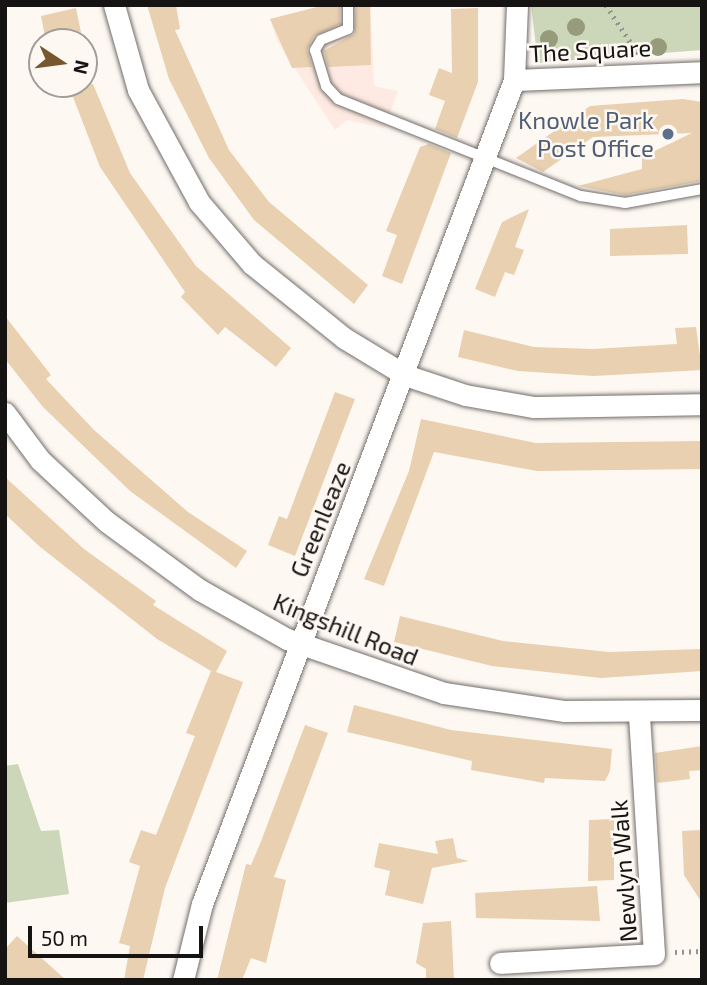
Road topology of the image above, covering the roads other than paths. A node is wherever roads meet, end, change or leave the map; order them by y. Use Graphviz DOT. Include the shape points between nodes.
graph roads {
  1 [pos="114,5"];
  2 [pos="348,5"];
  3 [pos="517,5"];
  4 [pos="702,72"];
  5 [pos="514,80"];
  6 [pos="489,158"];
  7 [pos="702,189"];
  8 [pos="405,375"];
  9 [pos="702,404"];
  10 [pos="5,413"];
  11 [pos="299,644"];
  12 [pos="702,710"];
  13 [pos="639,715"];
  14 [pos="500,963"];
  15 [pos="183,980"];
  1 -- 8 [label="street" via="138,90 199,202 252,264 307,313"];
  2 -- 6 [label="lane" via="348,29 321,40 315,50 326,86 338,99"];
  3 -- 5 [label="street, The Square"];
  4 -- 5 [label="street, The Square"];
  5 -- 6 [label="street, Greenleaze"];
  6 -- 7 [label="lane" via="602,201"];
  6 -- 8 [label="street, Greenleaze"];
  8 -- 9 [label="street" via="465,395 534,407"];
  8 -- 11 [label="street, Greenleaze"];
  10 -- 11 [label="street, Kingshill Road" via="40,460 107,522 200,590"];
  11 -- 13 [label="street, Kingshill Road" via="444,693"];
  11 -- 15 [label="street, Greenleaze" via="202,904"];
  12 -- 13 [label="street, Kingshill Road"];
  13 -- 14 [label="street, Newlyn Walk" via="654,954"];
}
